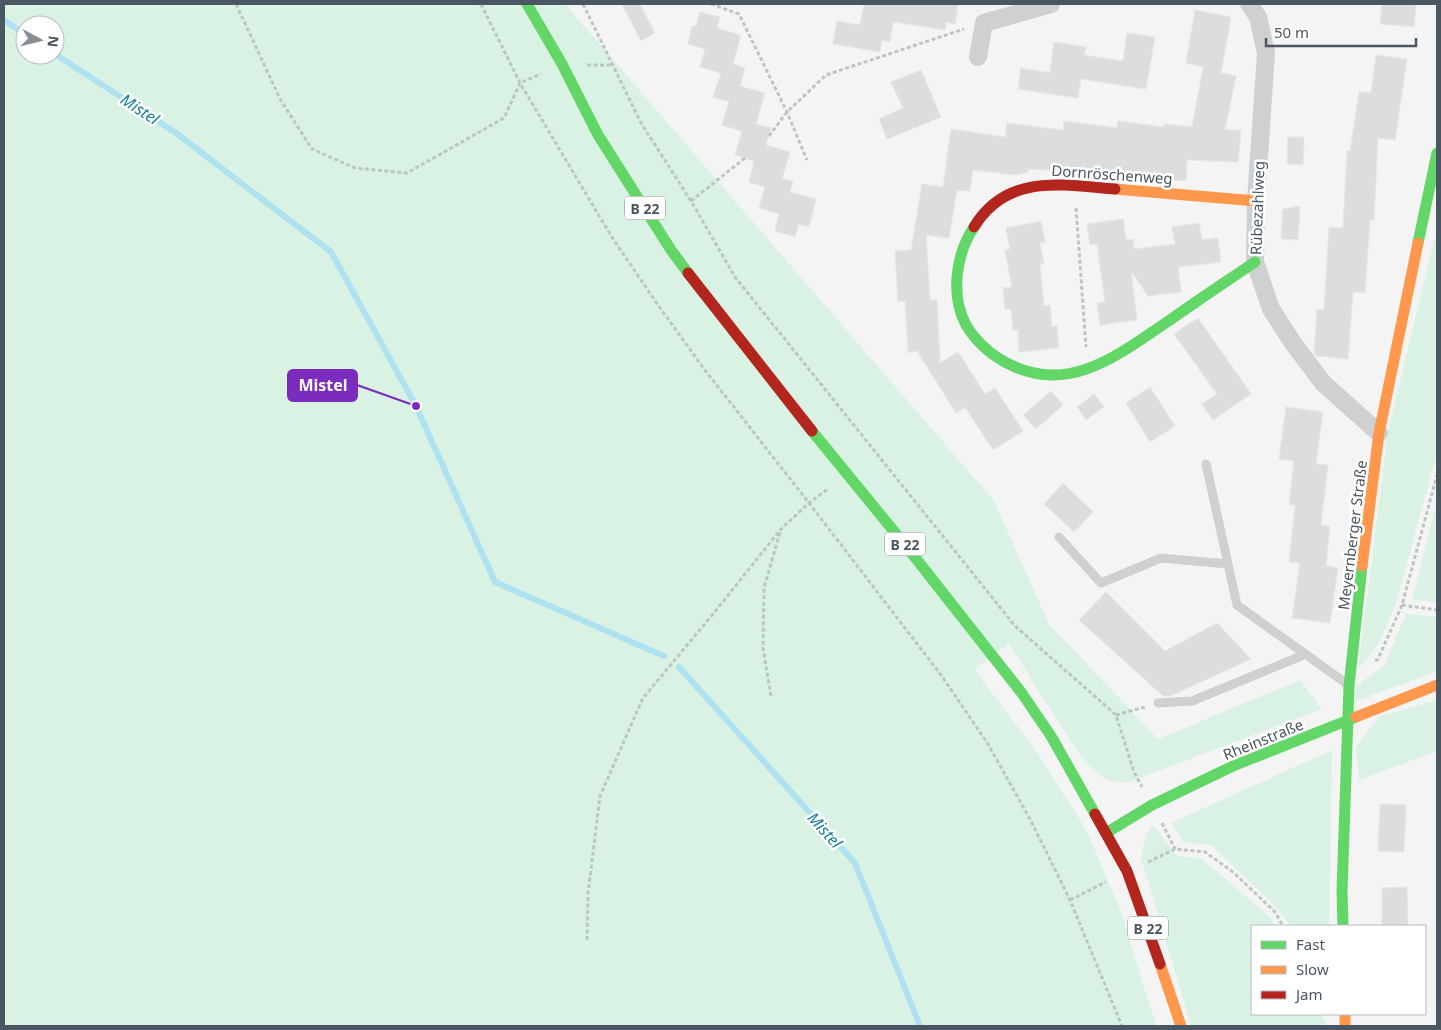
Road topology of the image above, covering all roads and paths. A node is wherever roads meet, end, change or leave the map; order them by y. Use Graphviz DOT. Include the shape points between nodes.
graph roads {
  1 [pos="236,4"];
  2 [pos="481,4"];
  3 [pos="527,4"];
  4 [pos="582,4"];
  5 [pos="712,4"];
  6 [pos="1051,4"];
  7 [pos="1249,4"];
  8 [pos="984,23"];
  9 [pos="978,57"];
  10 [pos="520,83"];
  11 [pos="786,112"];
  12 [pos="769,136"];
  13 [pos="1437,153"];
  14 [pos="745,158"];
  15 [pos="807,160"];
  16 [pos="1075,186"];
  17 [pos="690,201"];
  18 [pos="1256,201"];
  19 [pos="1255,262"];
  20 [pos="1087,370"];
  21 [pos="1379,432"];
  22 [pos="1206,464"];
  23 [pos="847,474"];
  24 [pos="1437,475"];
  25 [pos="810,503"];
  26 [pos="781,529"];
  27 [pos="1060,537"];
  28 [pos="1228,564"];
  29 [pos="1402,605"];
  30 [pos="1437,610"];
  31 [pos="1306,654"];
  32 [pos="1370,666"];
  33 [pos="1437,685"];
  34 [pos="1349,689"];
  35 [pos="771,696"];
  36 [pos="1158,703"];
  37 [pos="1116,715"];
  38 [pos="1134,772"];
  39 [pos="1106,833"];
  40 [pos="1168,835"];
  41 [pos="1175,849"];
  42 [pos="1145,863"];
  43 [pos="1102,884"];
  44 [pos="1070,900"];
  45 [pos="1282,925"];
  46 [pos="1343,925"];
  47 [pos="587,940"];
  48 [pos="1122,1026"];
  49 [pos="1181,1026"];
  1 -- 10 [label="path" via="280,99 312,149 355,168 407,173 504,118"];
  2 -- 10 [label="path"];
  3 -- 23 [label="street, B 22" via="598,135 671,250"];
  4 -- 17 [label="path" via="641,123"];
  5 -- 11 [label="path" via="739,14"];
  6 -- 8 [label="street"];
  7 -- 18 [label="street, Rübezahlweg" via="1258,17 1266,53"];
  8 -- 9 [label="street"];
  8 -- 11 [label="path" via="826,75"];
  10 -- 25 [label="path" via="613,239 658,305"];
  11 -- 12 [label="path"];
  11 -- 15 [label="path"];
  13 -- 21 [label="street, Meyernberger Straße"];
  14 -- 17 [label="path"];
  16 -- 18 [label="street, Dornröschenweg"];
  16 -- 20 [label="path"];
  16 -- 20 [label="street, Dornröschenweg" via="1041,184 1018,190 985,211 974,226 958,262 956,288 960,312 970,331 997,358 1029,374 1070,375"];
  17 -- 37 [label="path" via="735,277 1015,626"];
  18 -- 19 [label="street, Rübezahlweg"];
  19 -- 20 [label="street, Dornröschenweg" via="1113,358"];
  19 -- 21 [label="street, Rübezahlweg" via="1271,308 1293,343 1323,383"];
  21 -- 34 [label="street, Meyernberger Straße"];
  22 -- 28 [label="lane"];
  23 -- 25 [label="path"];
  23 -- 39 [label="street, B 22" via="1021,692 1051,736"];
  24 -- 29 [label="path"];
  25 -- 26 [label="path"];
  25 -- 44 [label="path" via="941,675 988,744"];
  26 -- 35 [label="path" via="764,588 763,648"];
  26 -- 47 [label="path" via="643,698 600,796 588,894"];
  27 -- 28 [label="lane" via="1101,583 1161,558"];
  28 -- 31 [label="lane" via="1237,605"];
  29 -- 30 [label="path"];
  29 -- 32 [label="path" via="1378,659"];
  31 -- 34 [label="lane"];
  31 -- 36 [label="lane" via="1192,701"];
  33 -- 39 [label="street, Rheinstraße" via="1233,766 1152,805"];
  34 -- 46 [label="street, Meyernberger Straße"];
  36 -- 37 [label="path"];
  37 -- 38 [label="path"];
  39 -- 49 [label="street, B 22" via="1127,871"];
  40 -- 41 [label="path"];
  41 -- 42 [label="path"];
  41 -- 45 [label="path" via="1205,852 1233,872 1275,912"];
  43 -- 44 [label="path"];
  44 -- 48 [label="path"];
}
